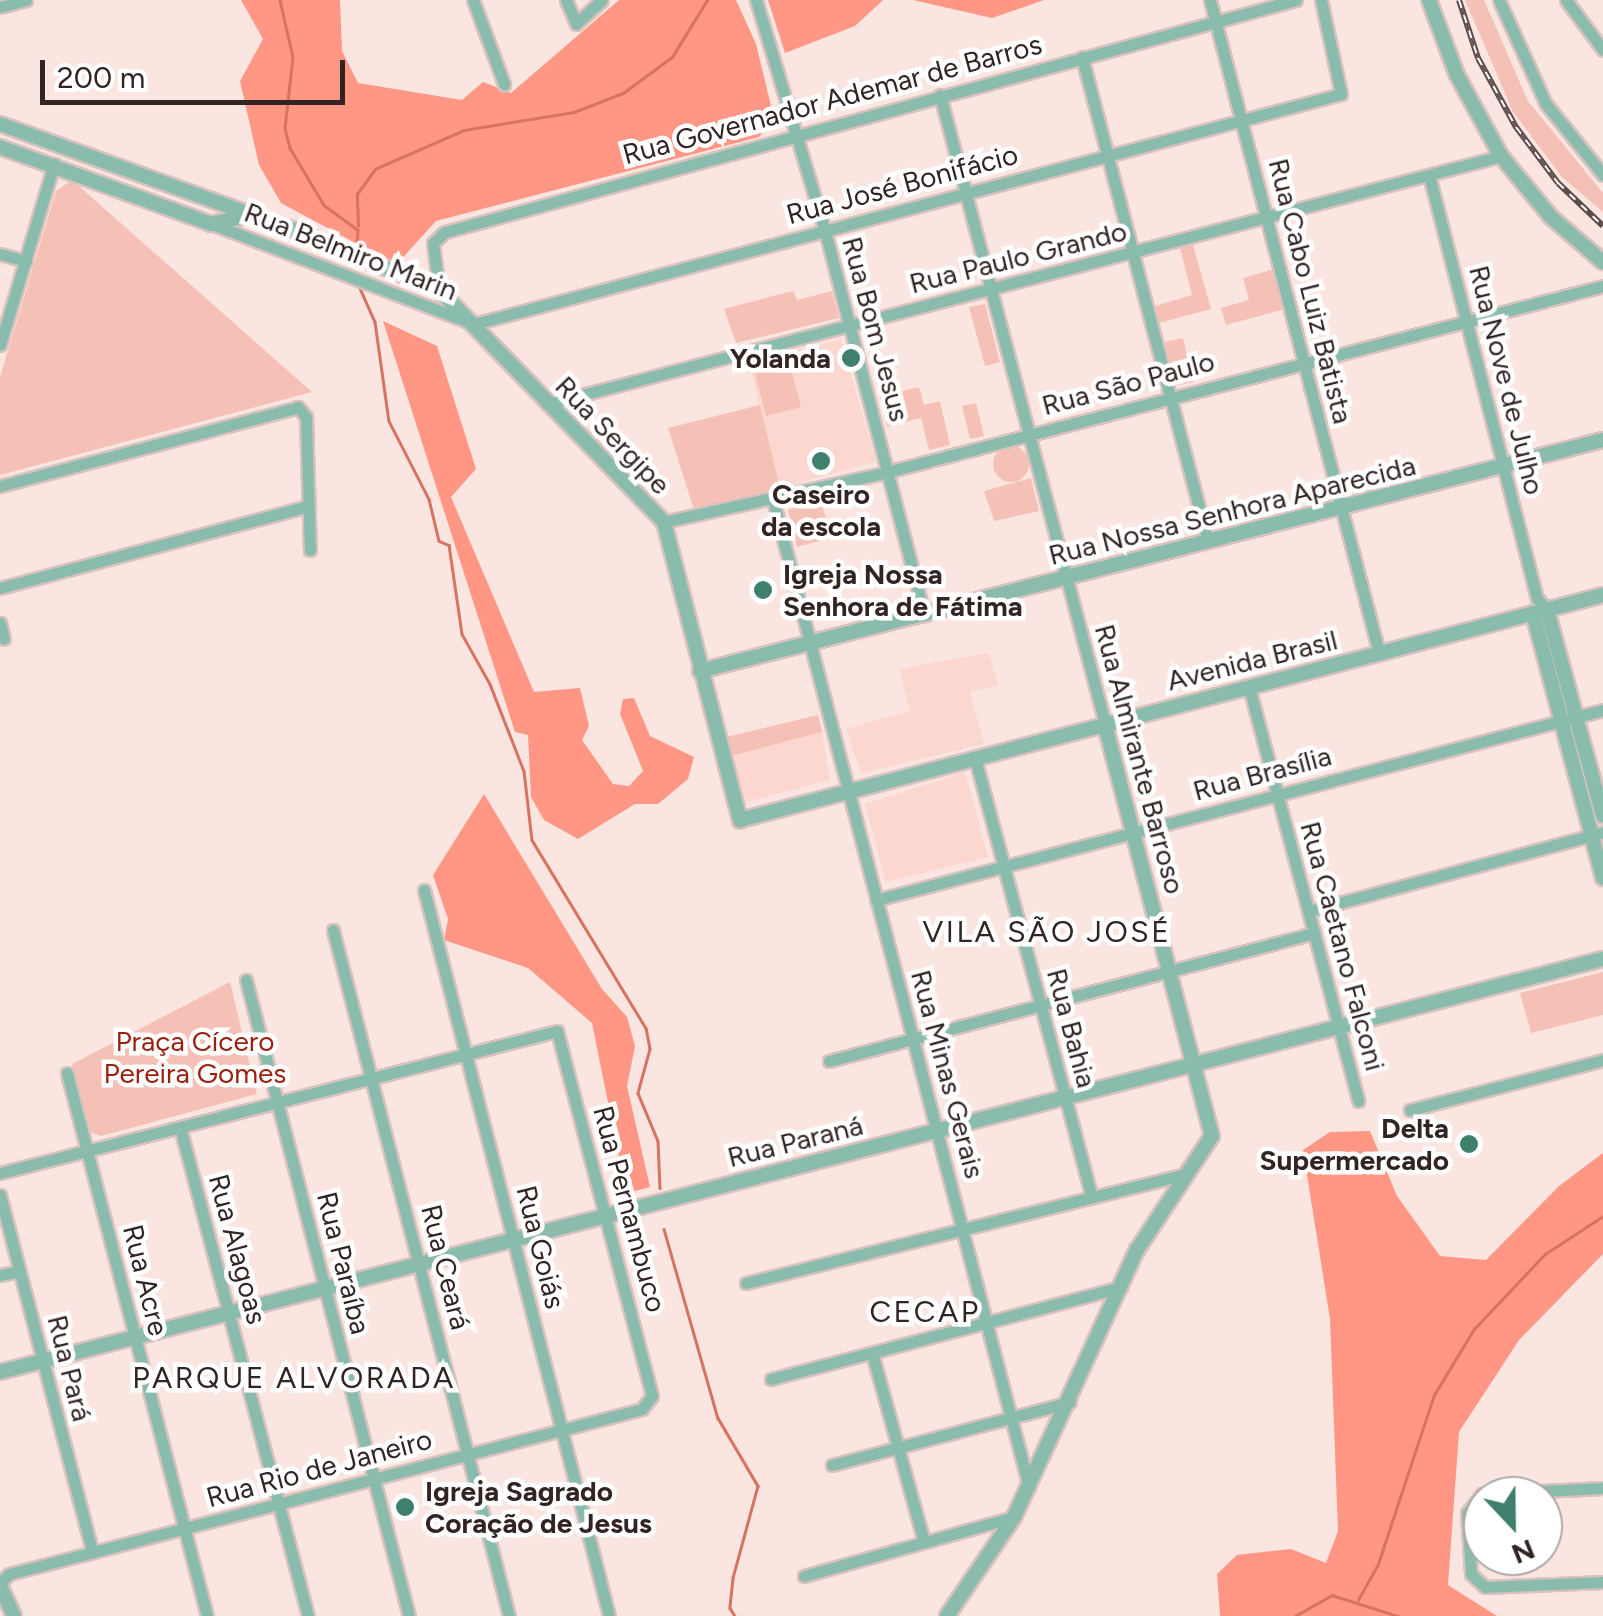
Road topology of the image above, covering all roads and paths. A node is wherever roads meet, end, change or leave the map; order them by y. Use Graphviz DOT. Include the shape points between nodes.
graph roads {
  1 [pos="26,0"];
  2 [pos="473,0"];
  3 [pos="566,0"];
  4 [pos="602,0"];
  5 [pos="756,0"];
  6 [pos="1210,0"];
  7 [pos="1296,0"];
  8 [pos="1321,0"];
  9 [pos="1429,0"];
  10 [pos="1499,0"];
  11 [pos="1566,0"];
  12 [pos="0,7"];
  13 [pos="1216,21"];
  14 [pos="1603,50"];
  15 [pos="1082,57"];
  16 [pos="504,84"];
  17 [pos="940,95"];
  18 [pos="1241,120"];
  19 [pos="0,124"];
  20 [pos="796,134"];
  21 [pos="0,147"];
  22 [pos="1108,156"];
  23 [pos="1501,156"];
  24 [pos="54,164"];
  25 [pos="1429,175"];
  26 [pos="1603,175"];
  27 [pos="966,194"];
  28 [pos="249,216"];
  29 [pos="1266,218"];
  30 [pos="210,224"];
  31 [pos="825,231"];
  32 [pos="0,254"];
  33 [pos="1133,254"];
  34 [pos="26,261"];
  35 [pos="1603,262"];
  36 [pos="1603,286"];
  37 [pos="439,290"];
  38 [pos="991,290"];
  39 [pos="1466,321"];
  40 [pos="474,324"];
  41 [pos="850,326"];
  42 [pos="0,345"];
  43 [pos="1304,364"];
  44 [pos="1170,398"];
  45 [pos="547,404"];
  46 [pos="1029,435"];
  47 [pos="1603,440"];
  48 [pos="1504,466"];
  49 [pos="887,472"];
  50 [pos="0,486"];
  51 [pos="772,500"];
  52 [pos="308,506"];
  53 [pos="1341,508"];
  54 [pos="664,522"];
  55 [pos="1208,542"];
  56 [pos="310,550"];
  57 [pos="1067,578"];
  58 [pos="0,588"];
  59 [pos="1603,595"];
  60 [pos="1539,607"];
  61 [pos="924,615"];
  62 [pos="0,623"];
  63 [pos="4,639"];
  64 [pos="810,643"];
  65 [pos="1379,653"];
  66 [pos="700,671"];
  67 [pos="1249,686"];
  68 [pos="1603,710"];
  69 [pos="1569,719"];
  70 [pos="1105,724"];
  71 [pos="975,758"];
  72 [pos="848,792"];
  73 [pos="1278,795"];
  74 [pos="1603,816"];
  75 [pos="740,820"];
  76 [pos="1134,832"];
  77 [pos="1597,833"];
  78 [pos="1004,866"];
  79 [pos="1603,878"];
  80 [pos="424,890"];
  81 [pos="876,900"];
  82 [pos="1309,912"];
  83 [pos="334,930"];
  84 [pos="1314,933"];
  85 [pos="1603,959"];
  86 [pos="1170,971"];
  87 [pos="246,980"];
  88 [pos="1041,1005"];
  89 [pos="1339,1027"];
  90 [pos="913,1039"];
  91 [pos="466,1054"];
  92 [pos="1603,1060"];
  93 [pos="829,1061"];
  94 [pos="1194,1064"];
  95 [pos="68,1074"];
  96 [pos="372,1078"];
  97 [pos="1064,1098"];
  98 [pos="1358,1101"];
  99 [pos="277,1102"];
  100 [pos="1410,1110"];
  101 [pos="180,1127"];
  102 [pos="936,1131"];
  103 [pos="87,1150"];
  104 [pos="0,1173"];
  105 [pos="1187,1174"];
  106 [pos="1092,1194"];
  107 [pos="0,1195"];
  108 [pos="605,1216"];
  109 [pos="962,1228"];
  110 [pos="513,1240"];
  111 [pos="419,1264"];
  112 [pos="20,1271"];
  113 [pos="0,1275"];
  114 [pos="746,1283"];
  115 [pos="1121,1287"];
  116 [pos="325,1288"];
  117 [pos="229,1313"];
  118 [pos="986,1323"];
  119 [pos="135,1338"];
  120 [pos="872,1353"];
  121 [pos="43,1361"];
  122 [pos="0,1372"];
  123 [pos="771,1380"];
  124 [pos="651,1400"];
  125 [pos="1072,1402"];
  126 [pos="1011,1418"];
  127 [pos="562,1430"];
  128 [pos="898,1448"];
  129 [pos="468,1455"];
  130 [pos="832,1465"];
  131 [pos="374,1479"];
  132 [pos="1029,1487"];
  133 [pos="1603,1488"];
  134 [pos="279,1504"];
  135 [pos="1014,1517"];
  136 [pos="184,1529"];
  137 [pos="924,1542"];
  138 [pos="92,1552"];
  139 [pos="804,1576"];
  140 [pos="1603,1582"];
  141 [pos="0,1585"];
  142 [pos="14,1616"];
  143 [pos="207,1616"];
  144 [pos="308,1616"];
  145 [pos="410,1616"];
  146 [pos="509,1616"];
  147 [pos="609,1616"];
  148 [pos="948,1616"];
  1 -- 12 [label="street"];
  2 -- 16 [label="street"];
  3 -- 4 [label="street" via="576,24"];
  5 -- 20 [label="street, Rua Bom Jesus"];
  6 -- 13 [label="street, Rua Cabo Luiz Batista"];
  7 -- 13 [label="street, Rua Governador Ademar de Barros"];
  8 -- 18 [label="street, Rua José Bonifácio" via="1343,92"];
  9 -- 23 [label="street" via="1457,76"];
  10 -- 26 [label="street" via="1546,104"];
  11 -- 14 [label="street"];
  13 -- 15 [label="street, Rua Governador Ademar de Barros"];
  13 -- 18 [label="street, Rua Cabo Luiz Batista"];
  15 -- 17 [label="street, Rua Governador Ademar de Barros"];
  15 -- 22 [label="street"];
  17 -- 20 [label="street, Rua Governador Ademar de Barros"];
  17 -- 27 [label="street, Rua Almirante Barroso"];
  18 -- 22 [label="street, Rua José Bonifácio"];
  18 -- 29 [label="street, Rua Cabo Luiz Batista"];
  19 -- 28 [label="street, Rua Belmiro Marin"];
  20 -- 31 [label="street, Rua Bom Jesus"];
  20 -- 37 [label="street, Rua Governador Ademar de Barros" via="446,232 433,243"];
  21 -- 24 [label="street, Rua Belmiro Marin"];
  22 -- 27 [label="street, Rua José Bonifácio"];
  22 -- 33 [label="street"];
  23 -- 25 [label="street, Rua Paulo Grando"];
  23 -- 35 [label="street" via="1552,217"];
  24 -- 30 [label="street, Rua Belmiro Marin"];
  24 -- 34 [label="street"];
  25 -- 29 [label="street, Rua Paulo Grando"];
  25 -- 39 [label="street, Rua Nove de Julho"];
  27 -- 31 [label="street, Rua José Bonifácio"];
  27 -- 38 [label="street, Rua Almirante Barroso"];
  28 -- 30 [label="street, Rua Belmiro Marin"];
  28 -- 37 [label="street"];
  29 -- 33 [label="street, Rua Paulo Grando"];
  29 -- 43 [label="street, Rua Cabo Luiz Batista"];
  30 -- 40 [label="street, Rua Belmiro Marin"];
  31 -- 40 [label="street, Rua José Bonifácio"];
  31 -- 41 [label="street, Rua Bom Jesus"];
  32 -- 34 [label="street"];
  33 -- 38 [label="street, Rua Paulo Grando"];
  33 -- 44 [label="street"];
  34 -- 42 [label="street"];
  36 -- 39 [label="street, Rua São Paulo"];
  37 -- 40 [label="street, Rua Sergipe"];
  38 -- 41 [label="street, Rua Paulo Grando"];
  38 -- 46 [label="street, Rua Almirante Barroso"];
  39 -- 43 [label="street, Rua São Paulo"];
  39 -- 48 [label="street, Rua Nove de Julho"];
  40 -- 45 [label="street, Rua Sergipe"];
  41 -- 45 [label="street, Rua Paulo Grando"];
  41 -- 49 [label="street, Rua Bom Jesus"];
  43 -- 44 [label="street, Rua São Paulo"];
  43 -- 53 [label="street, Rua Cabo Luiz Batista"];
  44 -- 46 [label="street, Rua São Paulo"];
  44 -- 55 [label="street"];
  45 -- 54 [label="street, Rua Sergipe"];
  46 -- 49 [label="street, Rua São Paulo"];
  46 -- 57 [label="street, Rua Almirante Barroso"];
  47 -- 48 [label="street, Rua Nossa Senhora Aparecida"];
  48 -- 53 [label="street, Rua Nossa Senhora Aparecida"];
  48 -- 60 [label="street, Rua Nove de Julho"];
  49 -- 51 [label="street, Rua São Paulo"];
  49 -- 61 [label="street, Rua Bom Jesus"];
  50 -- 52 [label="street" via="302,408"];
  51 -- 54 [label="street, Rua São Paulo"];
  51 -- 64 [label="street, Rua Minas Gerais"];
  52 -- 56 [label="street"];
  52 -- 58 [label="street"];
  53 -- 55 [label="street, Rua Nossa Senhora Aparecida"];
  53 -- 65 [label="street, Rua Cabo Luiz Batista"];
  54 -- 66 [label="street, Rua Sergipe"];
  55 -- 57 [label="street, Rua Nossa Senhora Aparecida"];
  57 -- 61 [label="street, Rua Nossa Senhora Aparecida"];
  57 -- 70 [label="street, Rua Almirante Barroso"];
  59 -- 60 [label="street, Avenida Brasil"];
  60 -- 65 [label="street, Avenida Brasil"];
  60 -- 69 [label="street"];
  61 -- 64 [label="street, Rua Nossa Senhora Aparecida"];
  62 -- 63 [label="street"];
  64 -- 66 [label="street, Rua Nossa Senhora Aparecida"];
  64 -- 72 [label="street, Rua Minas Gerais"];
  65 -- 67 [label="street, Avenida Brasil"];
  66 -- 75 [label="street, Rua Sergipe"];
  67 -- 70 [label="street, Avenida Brasil"];
  67 -- 73 [label="street, Rua Caetano Falconi"];
  68 -- 69 [label="street, Rua Brasília"];
  69 -- 73 [label="street, Rua Brasília"];
  69 -- 74 [label="street"];
  69 -- 77 [label="street"];
  70 -- 71 [label="street, Avenida Brasil"];
  70 -- 76 [label="street, Rua Almirante Barroso"];
  71 -- 72 [label="street, Avenida Brasil"];
  71 -- 78 [label="street, Rua Bahia"];
  72 -- 75 [label="street, Avenida Brasil"];
  72 -- 81 [label="street, Rua Minas Gerais"];
  73 -- 76 [label="street, Rua Brasília"];
  73 -- 82 [label="street, Rua Caetano Falconi"];
  76 -- 78 [label="street, Rua Brasília"];
  76 -- 86 [label="street, Rua Almirante Barroso"];
  77 -- 79 [label="street"];
  77 -- 82 [label="street"];
  78 -- 81 [label="street, Rua Brasília"];
  78 -- 88 [label="street, Rua Bahia"];
  80 -- 91 [label="street, Rua Goiás"];
  81 -- 90 [label="street, Rua Minas Gerais"];
  82 -- 84 [label="street, Rua Caetano Falconi"];
  83 -- 96 [label="street, Rua Ceará"];
  84 -- 86 [label="street"];
  84 -- 89 [label="street, Rua Caetano Falconi"];
  85 -- 89 [label="street, Rua Paraná"];
  86 -- 88 [label="street"];
  86 -- 94 [label="street, Rua Almirante Barroso"];
  87 -- 99 [label="street, Rua Paraíba"];
  88 -- 90 [label="street"];
  88 -- 97 [label="street, Rua Bahia"];
  89 -- 94 [label="street, Rua Paraná"];
  89 -- 98 [label="street, Rua Caetano Falconi"];
  90 -- 93 [label="street"];
  90 -- 102 [label="street, Rua Minas Gerais"];
  91 -- 96 [label="street"];
  91 -- 108 [label="street, Rua Pernambuco" via="557,1031"];
  91 -- 110 [label="street, Rua Goiás"];
  92 -- 100 [label="street"];
  94 -- 97 [label="street, Rua Paraná"];
  94 -- 105 [label="street, Rua Almirante Barroso" via="1212,1136"];
  95 -- 103 [label="street, Rua Acre"];
  96 -- 99 [label="street"];
  96 -- 111 [label="street, Rua Ceará"];
  97 -- 102 [label="street, Rua Paraná"];
  97 -- 106 [label="street, Rua Bahia"];
  99 -- 101 [label="street"];
  99 -- 116 [label="street, Rua Paraíba"];
  101 -- 103 [label="street"];
  101 -- 117 [label="street, Rua Alagoas"];
  102 -- 108 [label="street, Rua Paraná"];
  102 -- 109 [label="street, Rua Minas Gerais"];
  103 -- 104 [label="street"];
  103 -- 119 [label="street, Rua Acre"];
  105 -- 106 [label="street"];
  105 -- 115 [label="street, Rua Almirante Barroso"];
  106 -- 109 [label="street"];
  107 -- 112 [label="street, Rua Pará"];
  108 -- 110 [label="street, Rua Paraná"];
  108 -- 124 [label="street, Rua Pernambuco"];
  109 -- 114 [label="street"];
  109 -- 118 [label="street, Rua Minas Gerais"];
  110 -- 111 [label="street, Rua Paraná"];
  110 -- 127 [label="street, Rua Goiás"];
  111 -- 116 [label="street, Rua Paraná"];
  111 -- 129 [label="street, Rua Ceará"];
  112 -- 113 [label="street"];
  112 -- 121 [label="street, Rua Pará"];
  115 -- 118 [label="street"];
  115 -- 125 [label="street, Rua Almirante Barroso"];
  116 -- 117 [label="street, Rua Paraná"];
  116 -- 131 [label="street, Rua Paraíba"];
  117 -- 119 [label="street, Rua Paraná"];
  117 -- 134 [label="street, Rua Alagoas"];
  118 -- 120 [label="street"];
  118 -- 126 [label="street, Rua Minas Gerais"];
  119 -- 121 [label="street, Rua Paraná"];
  119 -- 136 [label="street, Rua Acre"];
  120 -- 123 [label="street"];
  120 -- 128 [label="street"];
  121 -- 122 [label="street, Rua Paraná"];
  121 -- 138 [label="street, Rua Pará"];
  124 -- 127 [label="street, Rua Rio de Janeiro" via="642,1410"];
  125 -- 126 [label="street"];
  125 -- 132 [label="street, Rua Almirante Barroso"];
  126 -- 128 [label="street"];
  126 -- 132 [label="street, Rua Minas Gerais"];
  127 -- 129 [label="street, Rua Rio de Janeiro"];
  127 -- 147 [label="street, Rua Goiás"];
  128 -- 130 [label="street"];
  128 -- 137 [label="street"];
  129 -- 131 [label="street, Rua Rio de Janeiro"];
  129 -- 146 [label="street, Rua Ceará"];
  131 -- 134 [label="street, Rua Rio de Janeiro"];
  131 -- 145 [label="street, Rua Paraíba"];
  132 -- 135 [label="street, Rua Almirante Barroso"];
  133 -- 140 [label="street" via="1482,1494 1467,1512 1469,1568 1485,1587"];
  134 -- 136 [label="street, Rua Rio de Janeiro"];
  134 -- 144 [label="street, Rua Alagoas"];
  135 -- 137 [label="street"];
  135 -- 148 [label="street, Rua Almirante Barroso"];
  136 -- 138 [label="street, Rua Rio de Janeiro"];
  136 -- 143 [label="street, Rua Acre"];
  137 -- 139 [label="street"];
  138 -- 141 [label="street, Rua Rio de Janeiro" via="8,1574"];
  141 -- 142 [label="street"];
}
